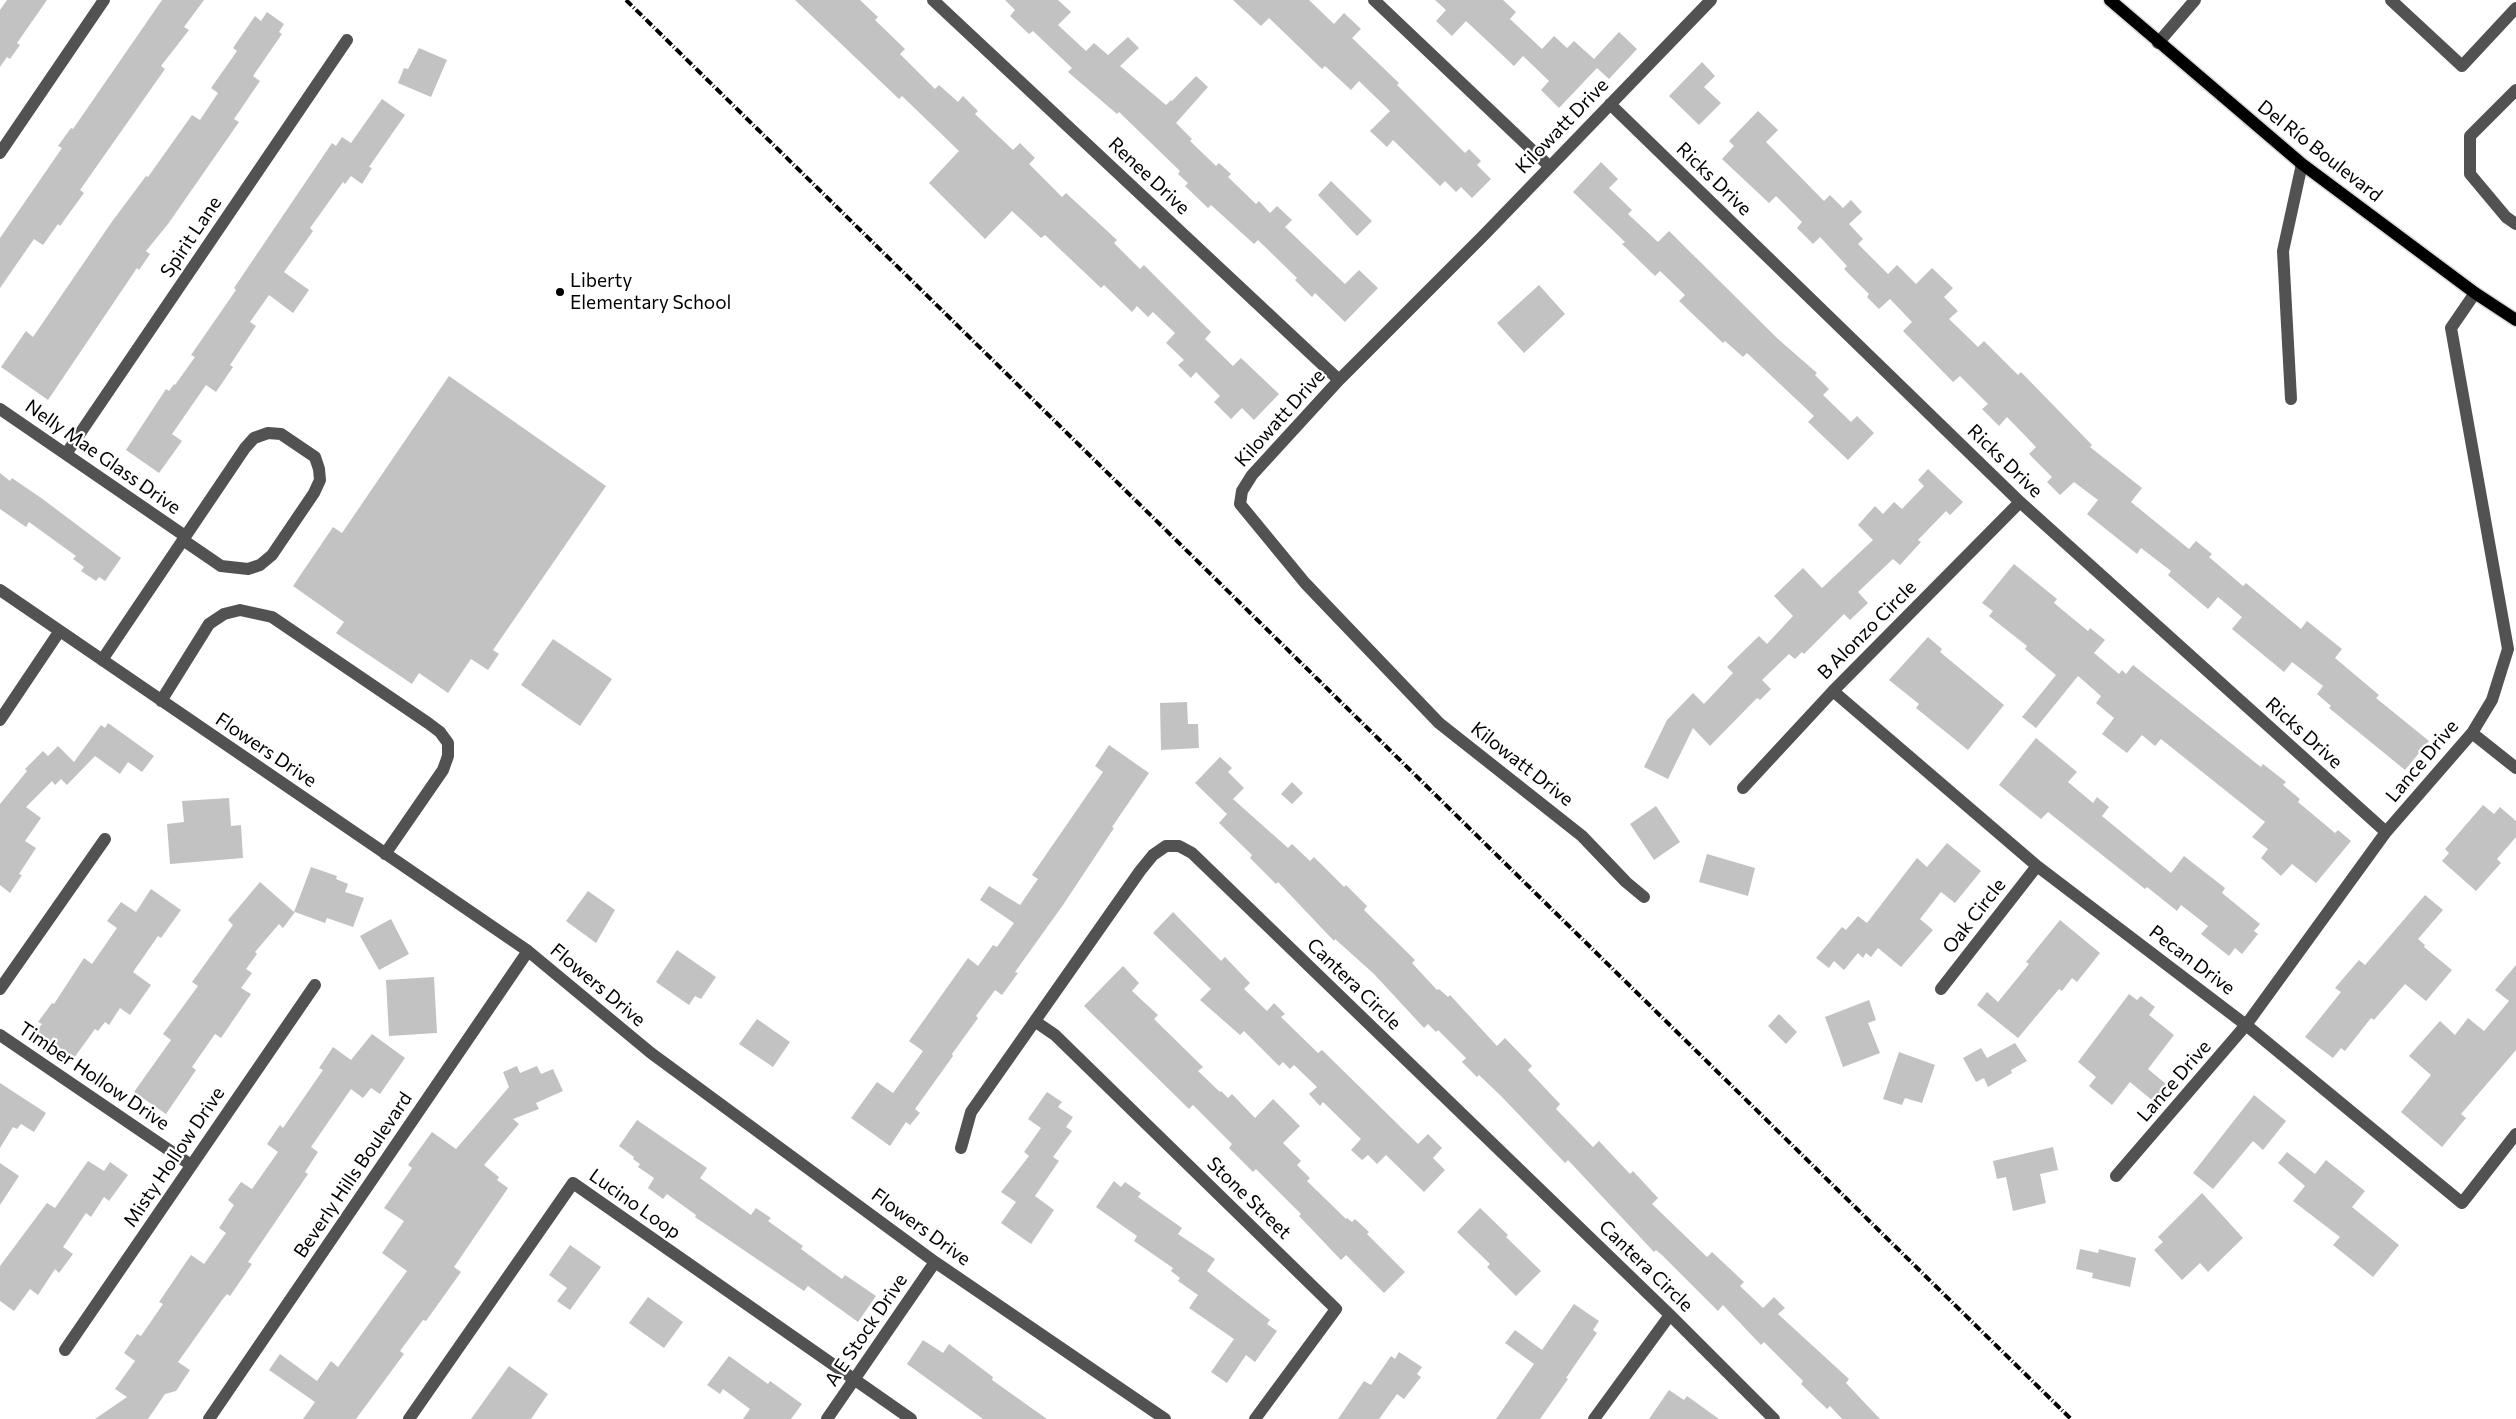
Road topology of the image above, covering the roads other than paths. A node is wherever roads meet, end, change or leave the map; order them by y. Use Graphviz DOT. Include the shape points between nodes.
graph roads {
  1 [pos="104,0"];
  2 [pos="933,0"];
  3 [pos="1374,0"];
  4 [pos="1711,0"];
  5 [pos="2195,0"];
  6 [pos="2392,0"];
  7 [pos="2112,1"];
  8 [pos="2516,8"];
  9 [pos="347,40"];
  10 [pos="2158,43"];
  11 [pos="2516,90"];
  12 [pos="1610,104"];
  13 [pos="0,153"];
  14 [pos="2302,164"];
  15 [pos="1549,166"];
  16 [pos="2516,224"];
  17 [pos="2475,293"];
  18 [pos="2516,320"];
  19 [pos="1339,380"];
  20 [pos="2291,399"];
  21 [pos="0,409"];
  22 [pos="66,454"];
  23 [pos="2020,502"];
  24 [pos="184,538"];
  25 [pos="0,590"];
  26 [pos="60,632"];
  27 [pos="102,660"];
  28 [pos="1833,691"];
  29 [pos="161,701"];
  30 [pos="0,720"];
  31 [pos="2472,733"];
  32 [pos="2516,768"];
  33 [pos="1743,788"];
  34 [pos="2386,832"];
  35 [pos="105,839"];
  36 [pos="385,854"];
  37 [pos="2037,866"];
  38 [pos="1644,897"];
  39 [pos="528,951"];
  40 [pos="315,985"];
  41 [pos="0,989"];
  42 [pos="1941,989"];
  43 [pos="1036,1022"];
  44 [pos="2246,1025"];
  45 [pos="0,1035"];
  46 [pos="2516,1134"];
  47 [pos="961,1148"];
  48 [pos="191,1165"];
  49 [pos="2116,1176"];
  50 [pos="935,1262"];
  51 [pos="1670,1315"];
  52 [pos="65,1350"];
  53 [pos="854,1381"];
  54 [pos="209,1419"];
  55 [pos="410,1419"];
  56 [pos="827,1419"];
  57 [pos="911,1419"];
  58 [pos="1165,1419"];
  59 [pos="1255,1419"];
  60 [pos="1594,1419"];
  61 [pos="1774,1419"];
  1 -- 13 [label="street"];
  2 -- 19 [label="street, Renee Drive"];
  3 -- 15 [label="street"];
  4 -- 12 [label="street, Kilowatt Drive"];
  5 -- 10 [label="street"];
  6 -- 8 [label="street" via="2462,66"];
  7 -- 10 [label="main road, Del Río Boulevard"];
  9 -- 22 [label="street, Spirit Lane"];
  10 -- 14 [label="main road, Del Río Boulevard"];
  11 -- 16 [label="street" via="2470,136 2470,174 2506,217"];
  12 -- 15 [label="street, Kilowatt Drive"];
  12 -- 23 [label="street, Ricks Drive"];
  14 -- 17 [label="main road, Del Río Boulevard"];
  14 -- 20 [label="street" via="2283,251"];
  15 -- 19 [label="street, Kilowatt Drive"];
  17 -- 18 [label="main road, Del Río Boulevard"];
  17 -- 31 [label="street, Lance Drive" via="2451,328 2508,649 2492,700"];
  19 -- 38 [label="street, Kilowatt Drive" via="1252,475 1242,492 1240,504 1305,583 1439,723 1582,836"];
  21 -- 22 [label="street, Nelly Mae Glass Drive"];
  22 -- 24 [label="street, Nelly Mae Glass Drive"];
  23 -- 28 [label="street, B Alonzo Circle"];
  23 -- 34 [label="street, Ricks Drive"];
  24 -- 24 [label="street" via="221,566 248,569 260,565 272,555 314,493 320,480 314,457 281,434 268,433 254,438"];
  24 -- 27 [label="street"];
  25 -- 26 [label="street, Flowers Drive"];
  26 -- 27 [label="street, Flowers Drive"];
  26 -- 30 [label="street"];
  27 -- 29 [label="street, Flowers Drive"];
  28 -- 33 [label="street, B Alonzo Circle"];
  28 -- 37 [label="street, Pecan Drive"];
  29 -- 36 [label="street, Flowers Drive"];
  29 -- 36 [label="street" via="209,624 224,614 240,610 272,617 420,718 440,732 448,743 448,756 443,770"];
  31 -- 32 [label="street"];
  31 -- 34 [label="street, Lance Drive"];
  34 -- 44 [label="street, Lance Drive"];
  35 -- 41 [label="street"];
  36 -- 39 [label="street, Flowers Drive"];
  37 -- 42 [label="street, Oak Circle"];
  37 -- 44 [label="street, Pecan Drive"];
  39 -- 50 [label="street, Flowers Drive" via="651,1053"];
  39 -- 54 [label="street, Beverly Hills Boulevard"];
  40 -- 48 [label="street, Misty Hollow Drive"];
  43 -- 47 [label="street, Cantera Circle" via="971,1112"];
  43 -- 51 [label="street, Cantera Circle" via="1153,854 1166,846 1179,846 1192,853"];
  43 -- 59 [label="street, Stone Street" via="1055,1035 1336,1309"];
  44 -- 46 [label="street, Pecan Drive" via="2462,1203"];
  44 -- 49 [label="street, Lance Drive"];
  45 -- 48 [label="street, Timber Hollow Drive"];
  48 -- 52 [label="street, Misty Hollow Drive"];
  50 -- 53 [label="street, A E Stock Drive"];
  50 -- 58 [label="street, Flowers Drive"];
  51 -- 60 [label="street"];
  51 -- 61 [label="street, Cantera Circle"];
  53 -- 55 [label="street, Lucino Loop" via="573,1183"];
  53 -- 56 [label="street, A E Stock Drive"];
  53 -- 57 [label="street, Lucino Loop"];
}
